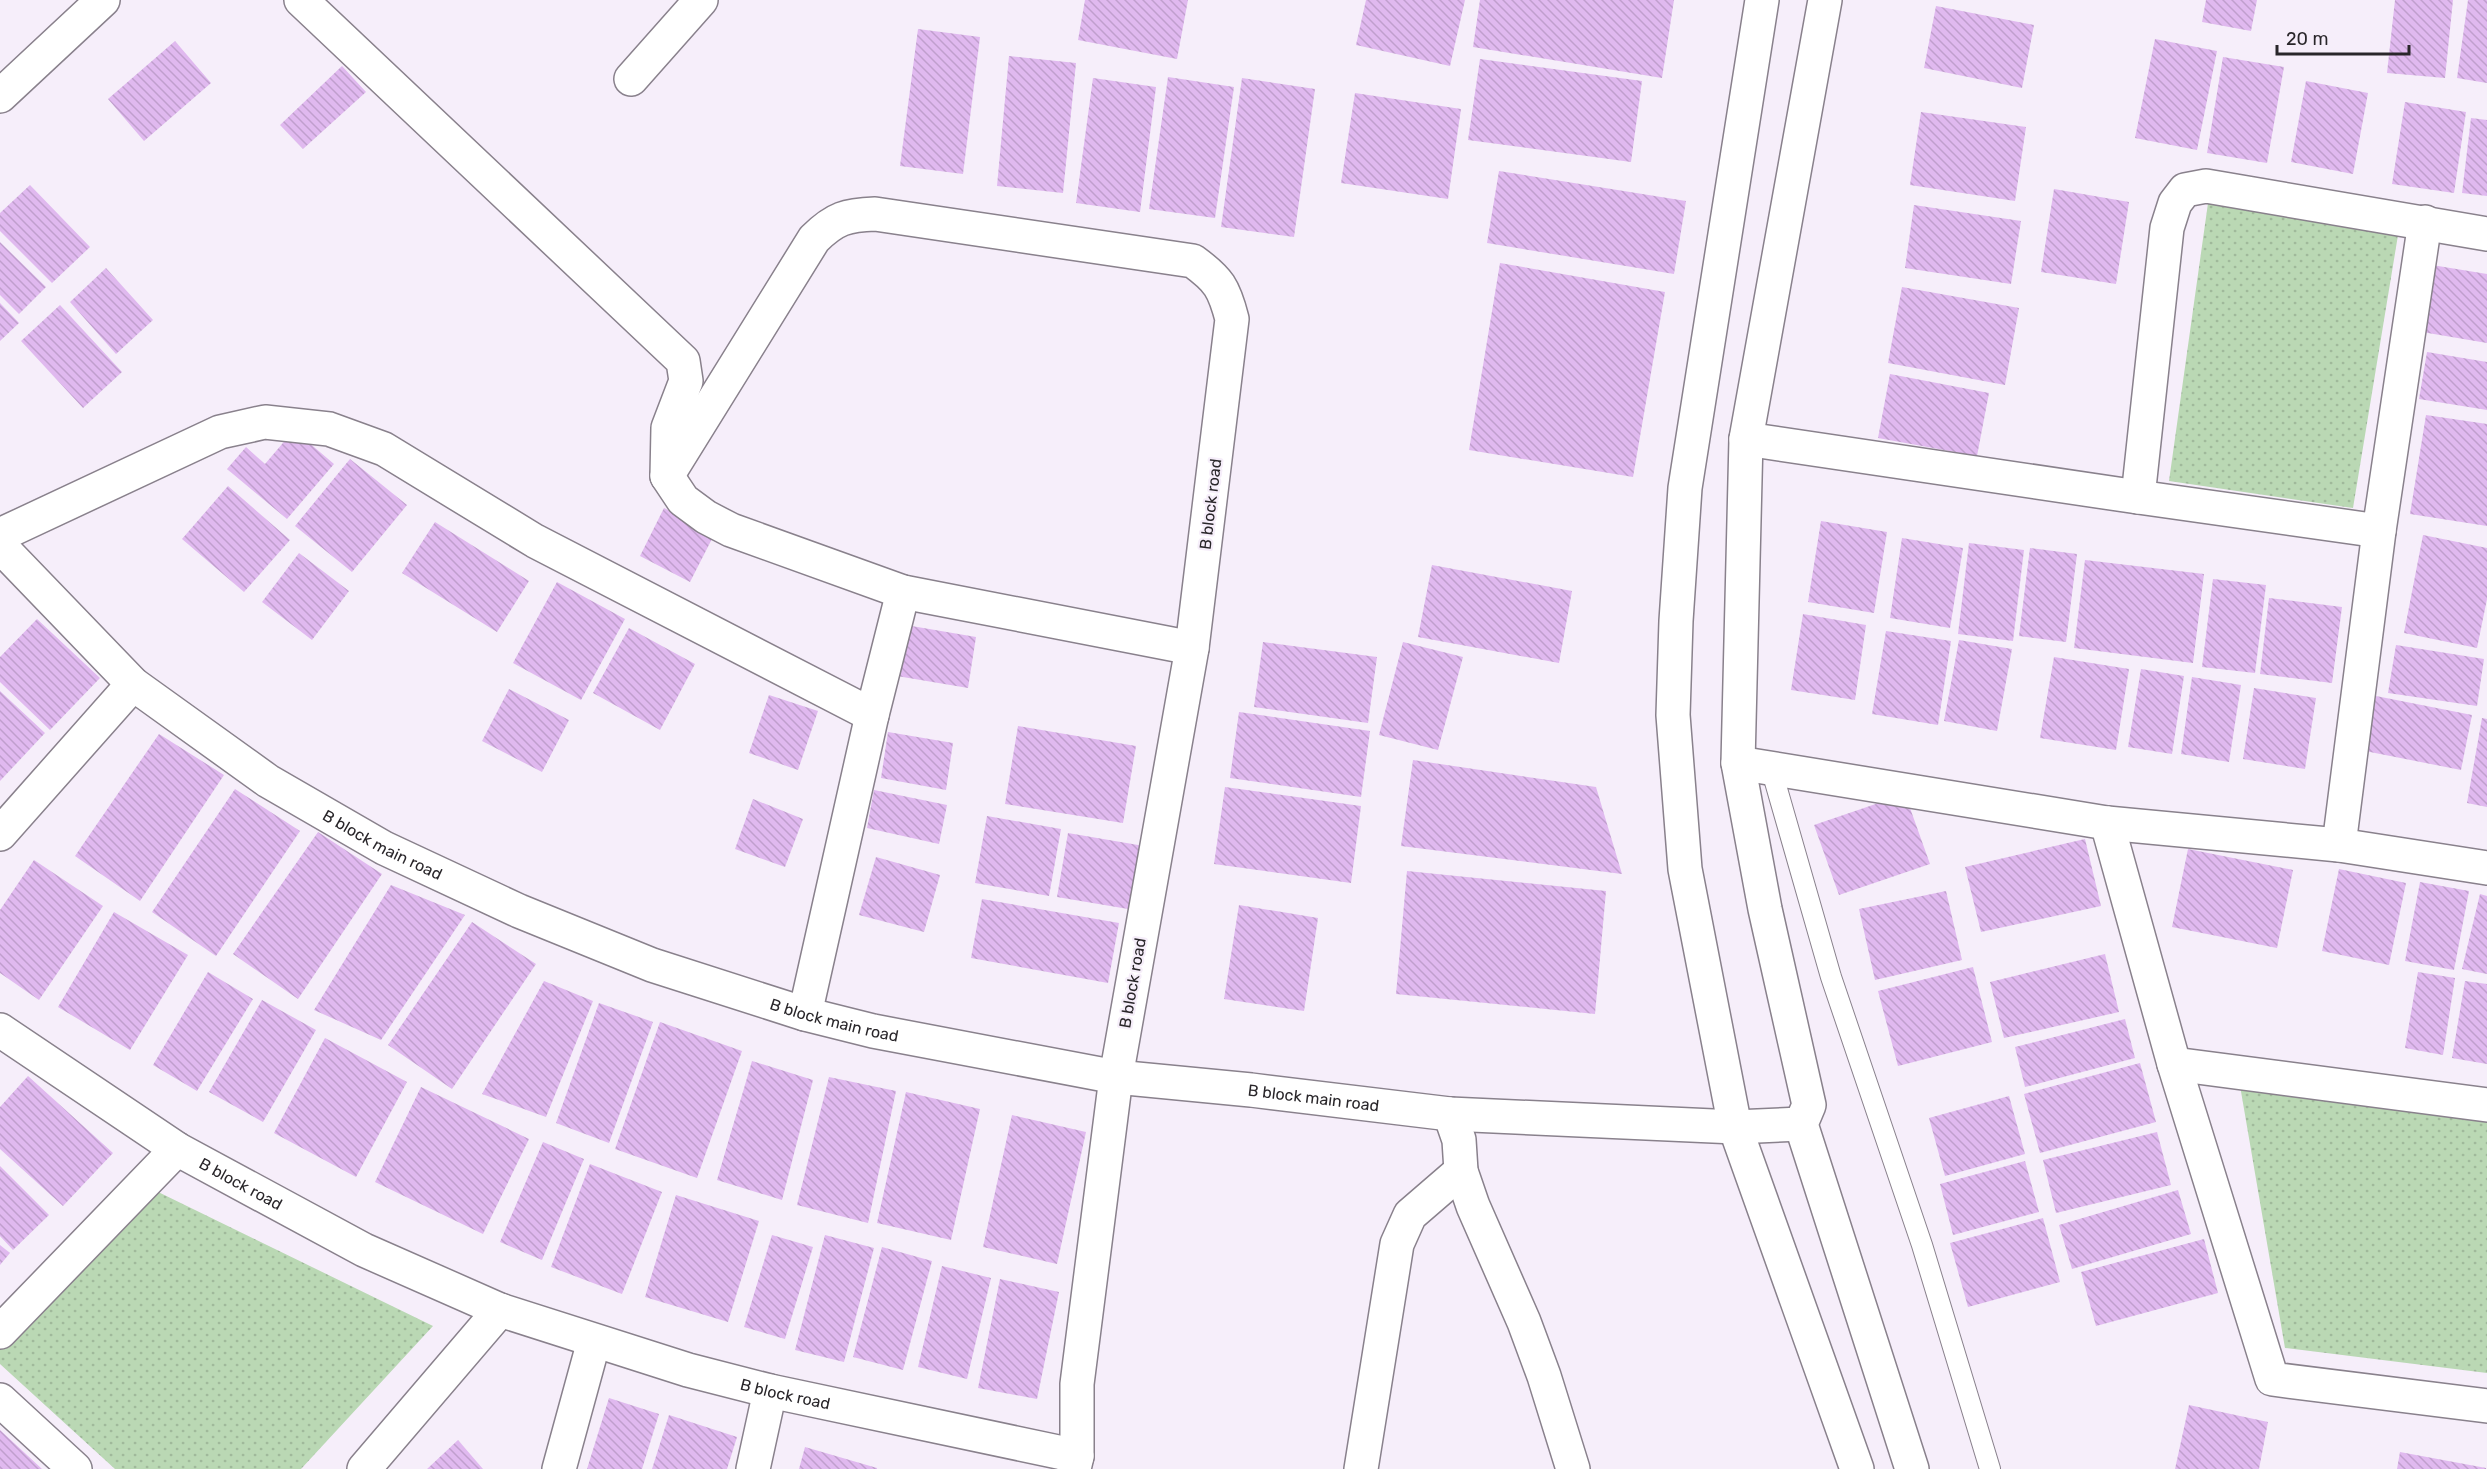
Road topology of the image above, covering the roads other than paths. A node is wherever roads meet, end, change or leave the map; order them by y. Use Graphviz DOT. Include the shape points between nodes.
graph roads {
  1 [pos="103,0"];
  2 [pos="301,0"];
  3 [pos="701,0"];
  4 [pos="1762,0"];
  5 [pos="1825,0"];
  6 [pos="631,79"];
  7 [pos="0,96"];
  8 [pos="2425,222"];
  9 [pos="2487,234"];
  10 [pos="1746,439"];
  11 [pos="667,476"];
  12 [pos="2138,497"];
  13 [pos="2379,531"];
  14 [pos="0,535"];
  15 [pos="0,546"];
  16 [pos="903,592"];
  17 [pos="1192,648"];
  18 [pos="133,684"];
  19 [pos="872,715"];
  20 [pos="1738,763"];
  21 [pos="1771,768"];
  22 [pos="4,820"];
  23 [pos="2107,823"];
  24 [pos="2339,845"];
  25 [pos="2487,868"];
  26 [pos="805,1014"];
  27 [pos="0,1030"];
  28 [pos="2174,1064"];
  29 [pos="1116,1077"];
  30 [pos="2487,1105"];
  31 [pos="1450,1114"];
  32 [pos="1801,1124"];
  33 [pos="1735,1127"];
  34 [pos="177,1149"];
  35 [pos="1461,1172"];
  36 [pos="500,1310"];
  37 [pos="0,1332"];
  38 [pos="594,1341"];
  39 [pos="770,1391"];
  40 [pos="0,1400"];
  41 [pos="2487,1406"];
  42 [pos="1076,1462"];
  43 [pos="75,1469"];
  44 [pos="364,1469"];
  45 [pos="559,1469"];
  46 [pos="753,1469"];
  47 [pos="1361,1469"];
  48 [pos="1573,1469"];
  49 [pos="1857,1469"];
  50 [pos="1912,1469"];
  51 [pos="1990,1469"];
  1 -- 7 [label="street"];
  2 -- 11 [label="street" via="683,361 686,381 668,428"];
  3 -- 6 [label="street"];
  4 -- 33 [label="street" via="1685,488 1673,715 1685,869"];
  5 -- 10 [label="street"];
  8 -- 9 [label="street"];
  8 -- 12 [label="street" via="2206,186 2185,190 2175,202 2167,228"];
  8 -- 13 [label="street"];
  10 -- 12 [label="street"];
  10 -- 20 [label="street"];
  11 -- 16 [label="street" via="683,500 731,530"];
  11 -- 17 [label="street, B block road" via="814,239 828,225 849,215 875,214 1193,261 1215,277 1227,297 1232,319"];
  12 -- 13 [label="street"];
  13 -- 24 [label="street"];
  14 -- 19 [label="street" via="220,432 265,422 329,429 384,449 535,541"];
  15 -- 18 [label="street, B block main road"];
  16 -- 17 [label="street"];
  16 -- 19 [label="street"];
  17 -- 29 [label="street, B block road"];
  18 -- 22 [label="street"];
  18 -- 26 [label="street, B block main road" via="268,781 384,848 652,965"];
  19 -- 26 [label="street"];
  20 -- 21 [label="street"];
  20 -- 32 [label="street" via="1765,909 1809,1105"];
  21 -- 23 [label="street"];
  21 -- 51 [label="lane" via="1831,977 1922,1245"];
  23 -- 24 [label="street"];
  23 -- 28 [label="street"];
  24 -- 25 [label="street"];
  26 -- 29 [label="street, B block main road" via="873,1031"];
  27 -- 34 [label="street, B block road"];
  28 -- 30 [label="street"];
  28 -- 41 [label="street" via="2272,1379"];
  29 -- 31 [label="street, B block main road"];
  29 -- 42 [label="street, B block road" via="1077,1384"];
  31 -- 33 [label="street, B block main road"];
  31 -- 35 [label="street" via="1459,1140"];
  32 -- 33 [label="street, B block main road"];
  32 -- 50 [label="street"];
  33 -- 49 [label="street"];
  34 -- 36 [label="street, B block road" via="364,1250"];
  34 -- 37 [label="street"];
  35 -- 47 [label="street" via="1410,1215 1396,1244"];
  35 -- 48 [label="street" via="1524,1322"];
  36 -- 38 [label="street, B block road"];
  36 -- 44 [label="street"];
  38 -- 39 [label="street, B block road"];
  38 -- 45 [label="street"];
  39 -- 42 [label="street, B block road"];
  39 -- 46 [label="street"];
  40 -- 43 [label="street"];
}
